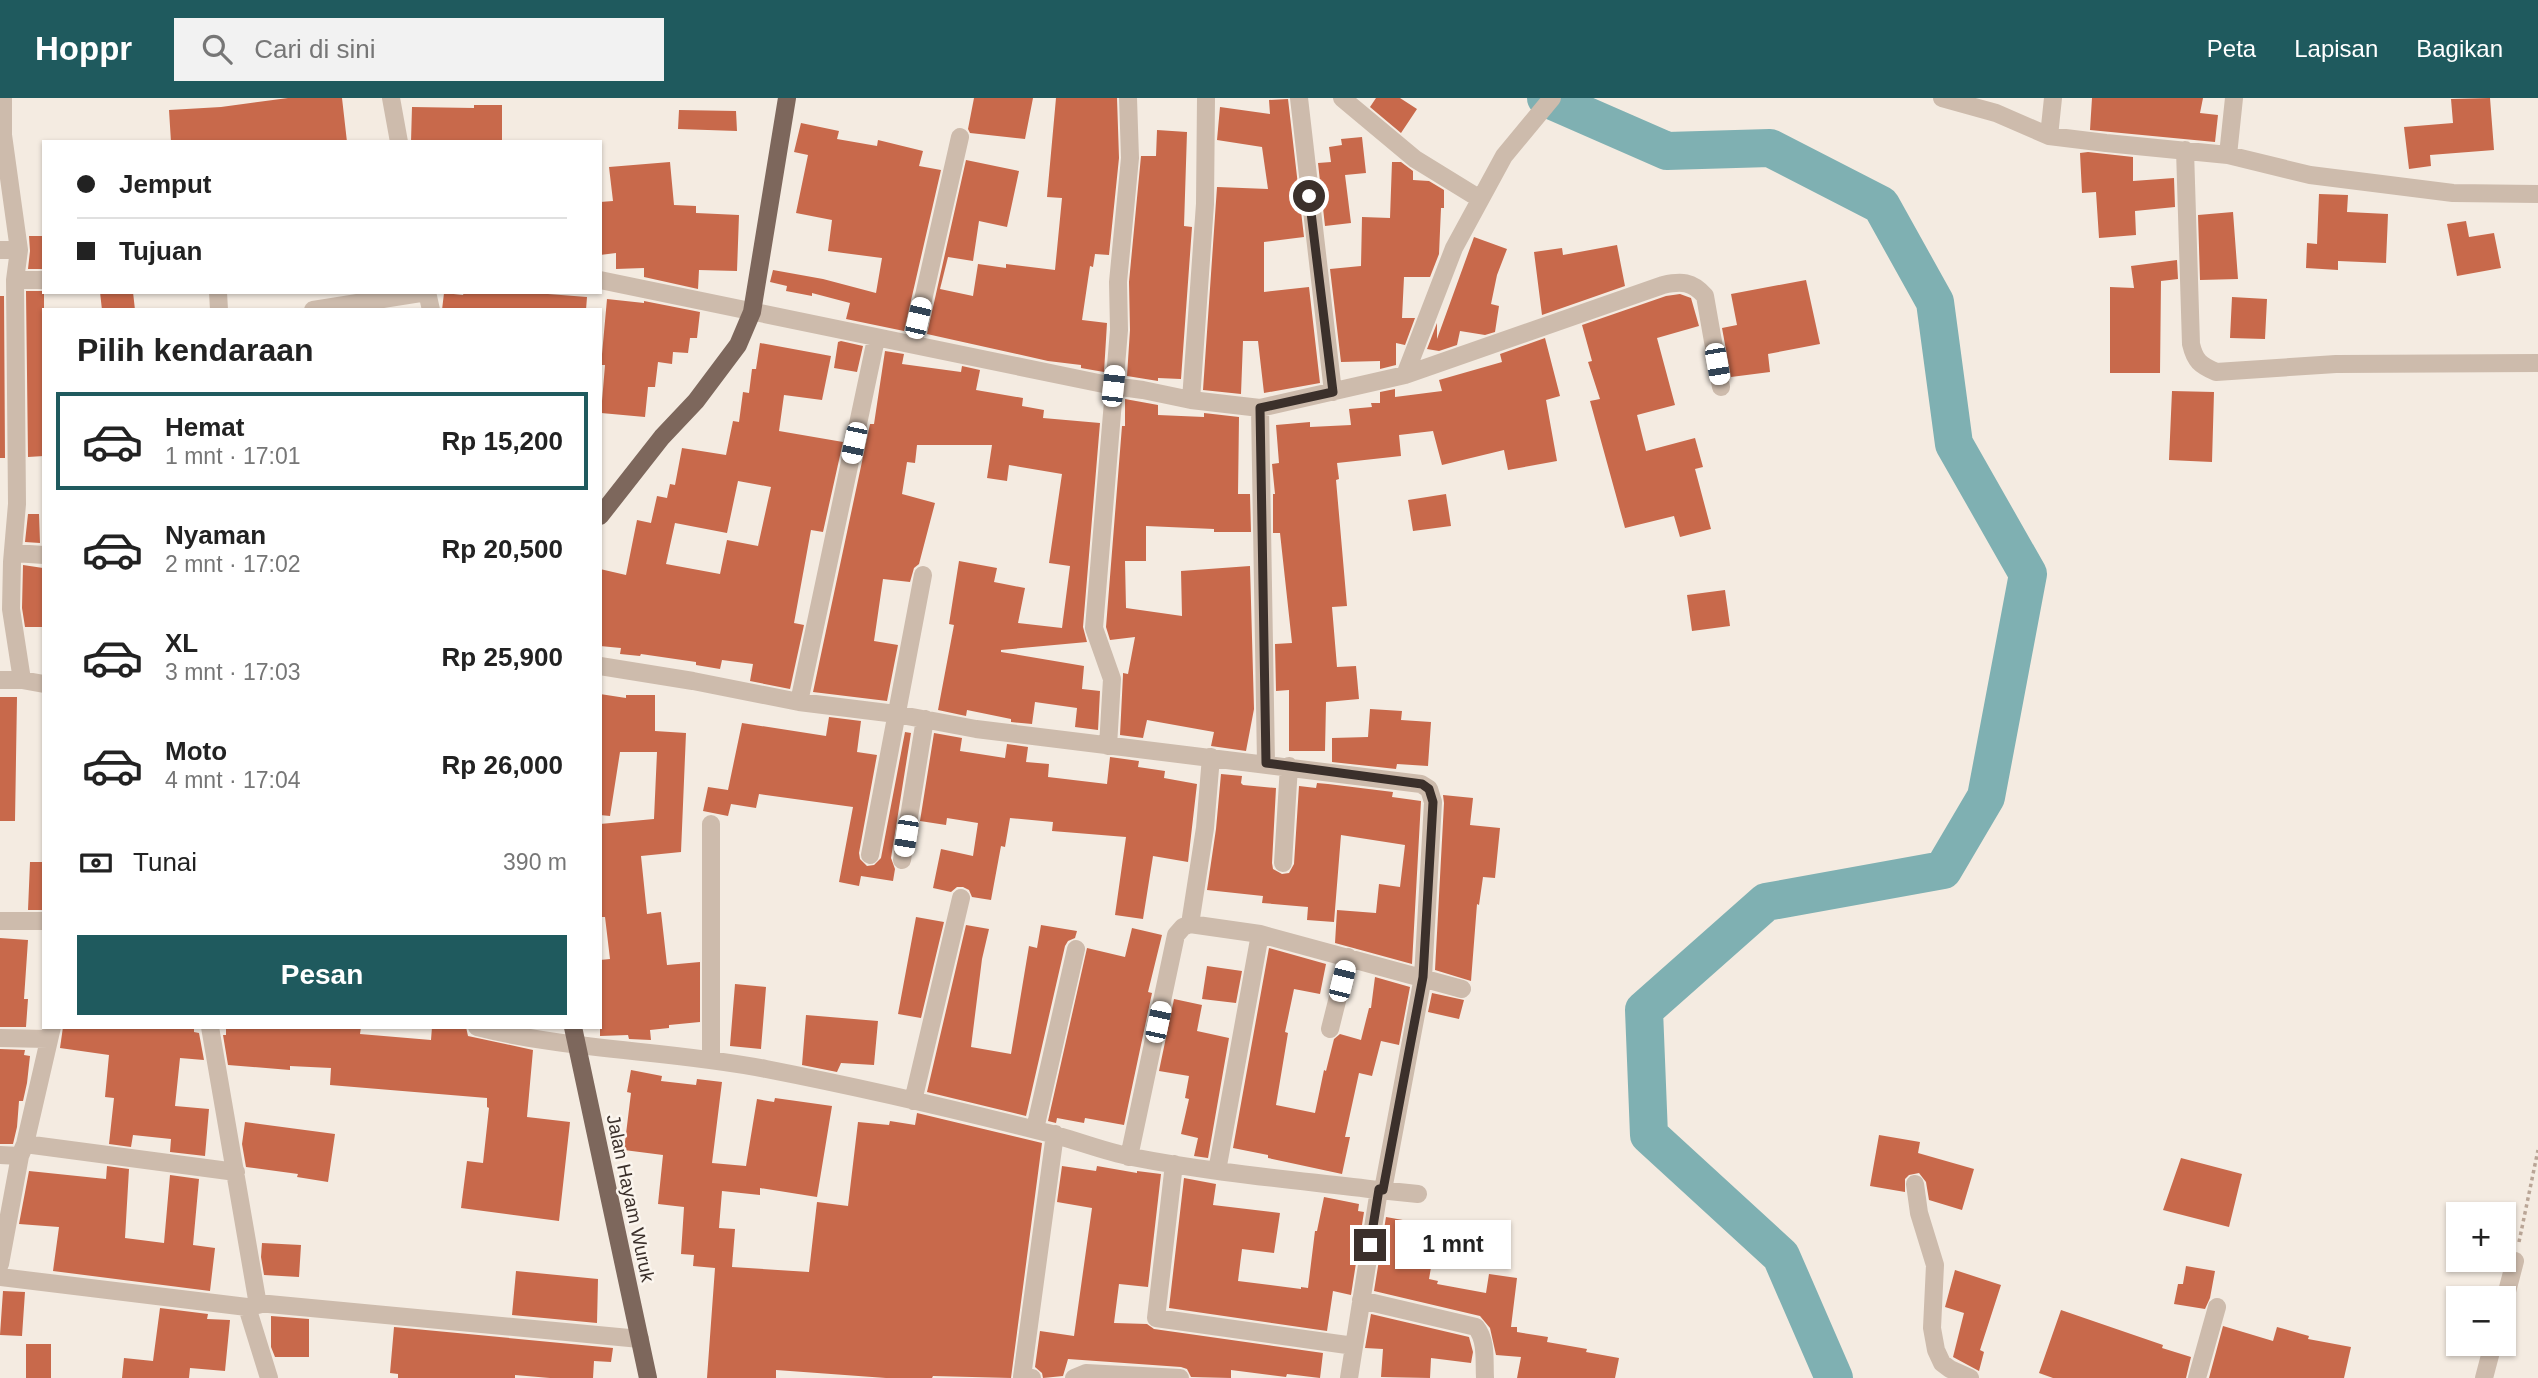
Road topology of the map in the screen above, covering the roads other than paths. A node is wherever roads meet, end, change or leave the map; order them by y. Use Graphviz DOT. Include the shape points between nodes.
graph roads {
  1 [pos="3,98"];
  2 [pos="391,98"];
  3 [pos="787,98"];
  4 [pos="1128,98"];
  5 [pos="1206,98"];
  6 [pos="1299,98"];
  7 [pos="1342,98"];
  8 [pos="1552,98"];
  9 [pos="1942,98"];
  10 [pos="2053,98"];
  11 [pos="2234,98"];
  12 [pos="1,135"];
  13 [pos="960,136"];
  14 [pos="2049,136"];
  15 [pos="399,140"];
  16 [pos="2185,150"];
  17 [pos="2228,155"];
  18 [pos="2538,194"];
  19 [pos="1480,199"];
  20 [pos="0,250"];
  21 [pos="19,250"];
  22 [pos="15,280"];
  23 [pos="42,280"];
  24 [pos="602,280"];
  25 [pos="414,294"];
  26 [pos="326,308"];
  27 [pos="752,312"];
  28 [pos="876,339"];
  29 [pos="912,344"];
  30 [pos="2538,363"];
  31 [pos="8,375"];
  32 [pos="1405,375"];
  33 [pos="1113,386"];
  34 [pos="1721,387"];
  35 [pos="1333,392"];
  36 [pos="1191,400"];
  37 [pos="1260,408"];
  38 [pos="8,504"];
  39 [pos="602,513"];
  40 [pos="14,552"];
  41 [pos="42,555"];
  42 [pos="923,575"];
  43 [pos="602,666"];
  44 [pos="0,680"];
  45 [pos="22,680"];
  46 [pos="42,684"];
  47 [pos="799,702"];
  48 [pos="896,714"];
  49 [pos="925,719"];
  50 [pos="1108,746"];
  51 [pos="1211,757"];
  52 [pos="1266,763"];
  53 [pos="1289,766"];
  54 [pos="711,824"];
  55 [pos="870,855"];
  56 [pos="902,860"];
  57 [pos="1283,863"];
  58 [pos="961,898"];
  59 [pos="0,921"];
  60 [pos="42,921"];
  61 [pos="1190,924"];
  62 [pos="1260,934"];
  63 [pos="1076,949"];
  64 [pos="1348,957"];
  65 [pos="1423,977"];
  66 [pos="1462,989"];
  67 [pos="210,1029"];
  68 [pos="485,1029"];
  69 [pos="1330,1029"];
  70 [pos="50,1033"];
  71 [pos="574,1036"];
  72 [pos="0,1038"];
  73 [pos="711,1059"];
  74 [pos="913,1101"];
  75 [pos="1035,1129"];
  76 [pos="1055,1134"];
  77 [pos="22,1150"];
  78 [pos="0,1155"];
  79 [pos="1129,1157"];
  80 [pos="1174,1164"];
  81 [pos="1216,1171"];
  82 [pos="236,1172"];
  83 [pos="1915,1184"];
  84 [pos="1381,1190"];
  85 [pos="1418,1194"];
  86 [pos="0,1264"];
  87 [pos="0,1276"];
  88 [pos="1361,1300"];
  89 [pos="253,1305"];
  90 [pos="2217,1307"];
  91 [pos="640,1339"];
  92 [pos="1354,1346"];
  93 [pos="2490,1356"];
  94 [pos="1082,1376"];
  95 [pos="269,1378"];
  96 [pos="648,1378"];
  97 [pos="1032,1378"];
  98 [pos="1180,1378"];
  99 [pos="1349,1378"];
  100 [pos="1485,1378"];
  101 [pos="1970,1378"];
  102 [pos="2197,1378"];
  103 [pos="2484,1378"];
  1 -- 12 [label="street"];
  2 -- 15 [label="street"];
  3 -- 27 [label="main road"];
  4 -- 33 [label="street" via="1130,158"];
  5 -- 36 [label="street" via="1205,204"];
  6 -- 35 [label="street"];
  7 -- 19 [label="street" via="1415,159"];
  8 -- 19 [label="street" via="1504,156"];
  9 -- 14 [label="street" via="1996,113"];
  10 -- 14 [label="street"];
  11 -- 17 [label="street"];
  12 -- 21 [label="street"];
  13 -- 29 [label="street"];
  14 -- 16 [label="street"];
  16 -- 17 [label="street"];
  16 -- 30 [label="street" via="2191,344 2201,365 2216,372 2336,364"];
  17 -- 18 [label="street" via="2310,176 2453,193"];
  19 -- 32 [label="street" via="1445,269"];
  20 -- 21 [label="street"];
  21 -- 22 [label="street"];
  22 -- 23 [label="street"];
  22 -- 31 [label="street"];
  24 -- 27 [label="street"];
  25 -- 26 [label="street"];
  27 -- 28 [label="street"];
  27 -- 39 [label="main road" via="738,345"];
  28 -- 29 [label="street"];
  28 -- 47 [label="street"];
  29 -- 33 [label="street"];
  31 -- 38 [label="street"];
  32 -- 34 [label="street" via="1677,282 1697,286 1705,296"];
  32 -- 35 [label="street"];
  33 -- 36 [label="street"];
  33 -- 50 [label="street" via="1094,628 1112,679"];
  35 -- 37 [label="street"];
  36 -- 37 [label="street"];
  37 -- 52 [label="street"];
  38 -- 40 [label="street"];
  40 -- 41 [label="street"];
  40 -- 45 [label="street" via="11,609"];
  42 -- 48 [label="street"];
  43 -- 47 [label="street"];
  44 -- 45 [label="street"];
  45 -- 46 [label="street"];
  47 -- 48 [label="street"];
  48 -- 49 [label="street"];
  48 -- 55 [label="street"];
  49 -- 50 [label="street"];
  49 -- 56 [label="street"];
  50 -- 51 [label="street"];
  51 -- 52 [label="street"];
  51 -- 61 [label="street"];
  52 -- 53 [label="street"];
  53 -- 57 [label="street"];
  53 -- 65 [label="street" via="1422,784 1429,789 1433,802"];
  54 -- 73 [label="street"];
  58 -- 74 [label="street"];
  59 -- 60 [label="street"];
  61 -- 62 [label="street"];
  61 -- 79 [label="street" via="1176,934"];
  62 -- 64 [label="street"];
  62 -- 81 [label="street"];
  63 -- 75 [label="street"];
  64 -- 65 [label="street"];
  64 -- 69 [label="street"];
  65 -- 66 [label="street"];
  65 -- 84 [label="street"];
  67 -- 82 [label="street"];
  68 -- 71 [label="street" via="512,1036"];
  70 -- 72 [label="street"];
  70 -- 77 [label="street"];
  71 -- 73 [label="street"];
  71 -- 91 [label="main road, Jalan Hayam Wuruk"];
  73 -- 74 [label="street"];
  74 -- 75 [label="street"];
  75 -- 76 [label="street"];
  76 -- 79 [label="street"];
  76 -- 97 [label="street" via="1022,1377"];
  77 -- 78 [label="street"];
  77 -- 82 [label="street"];
  77 -- 86 [label="street"];
  79 -- 80 [label="street"];
  80 -- 81 [label="street"];
  80 -- 92 [label="street" via="1156,1318"];
  81 -- 84 [label="street"];
  82 -- 89 [label="street"];
  83 -- 101 [label="street" via="1935,1265 1932,1328 1936,1350 1950,1370"];
  84 -- 85 [label="street"];
  84 -- 88 [label="street"];
  87 -- 89 [label="street"];
  88 -- 92 [label="street"];
  88 -- 100 [label="street" via="1476,1327 1484,1343"];
  89 -- 91 [label="street"];
  89 -- 95 [label="street"];
  90 -- 102 [label="street"];
  91 -- 96 [label="main road, Jalan Hayam Wuruk"];
  92 -- 99 [label="street"];
  93 -- 103 [label="street"];
  94 -- 98 [label="street"];
}
